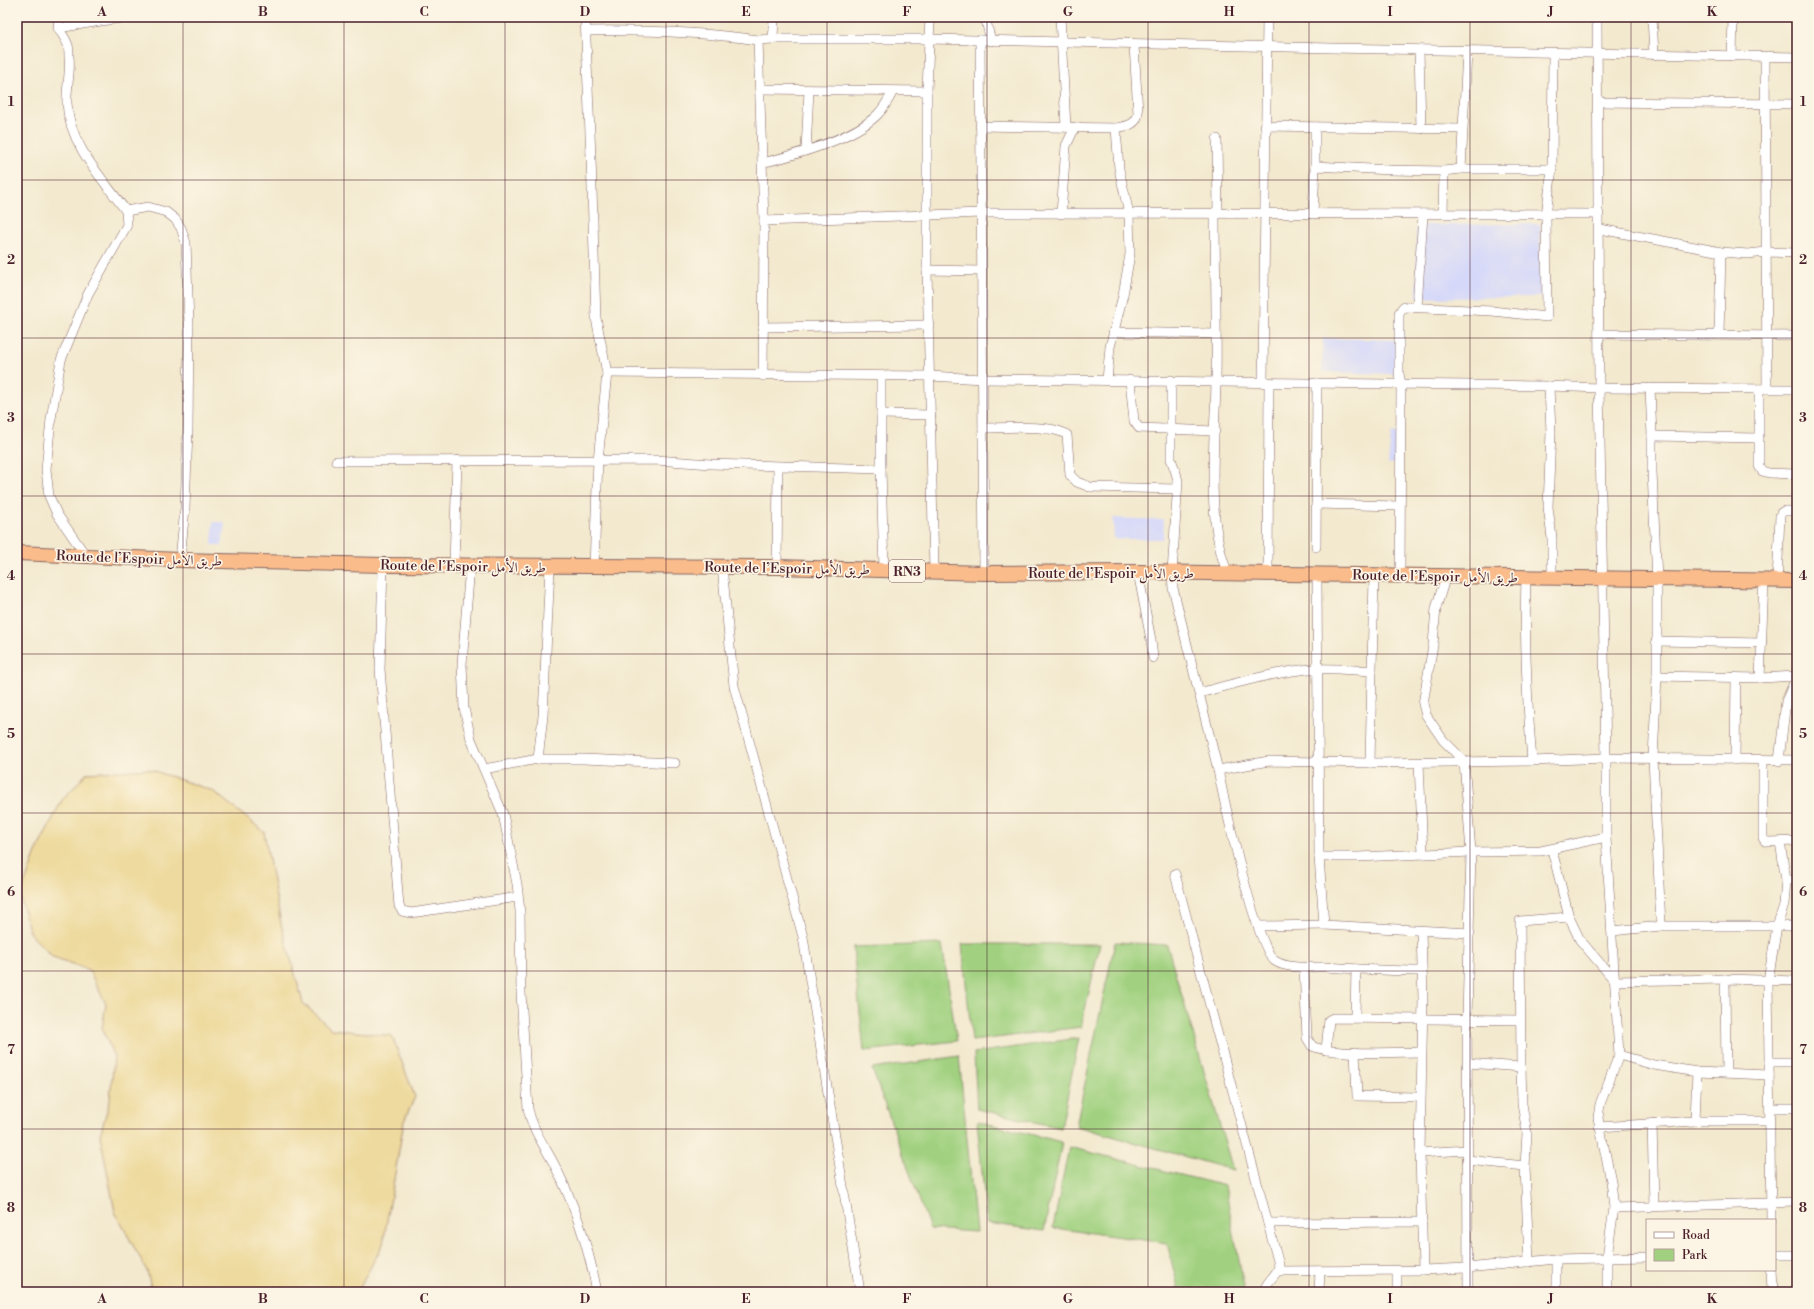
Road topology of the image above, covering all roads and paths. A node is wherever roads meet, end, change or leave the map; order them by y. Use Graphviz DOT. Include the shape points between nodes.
graph roads {
  1 [pos="58,17"];
  2 [pos="126,17"];
  3 [pos="586,17"];
  4 [pos="774,17"];
  5 [pos="930,17"];
  6 [pos="985,17"];
  7 [pos="1060,17"];
  8 [pos="1267,17"];
  9 [pos="1597,17"];
  10 [pos="1652,17"];
  11 [pos="1733,17"];
  12 [pos="58,28"];
  13 [pos="586,31"];
  14 [pos="773,39"];
  15 [pos="929,39"];
  16 [pos="758,40"];
  17 [pos="980,40"];
  18 [pos="991,41"];
  19 [pos="1062,43"];
  20 [pos="1134,45"];
  21 [pos="1266,46"];
  22 [pos="1419,50"];
  23 [pos="1467,51"];
  24 [pos="1553,53"];
  25 [pos="1598,54"];
  26 [pos="1654,55"];
  27 [pos="1732,56"];
  28 [pos="1765,57"];
  29 [pos="1797,58"];
  30 [pos="760,89"];
  31 [pos="809,90"];
  32 [pos="893,91"];
  33 [pos="927,91"];
  34 [pos="1598,102"];
  35 [pos="1797,104"];
  36 [pos="1766,105"];
  37 [pos="980,126"];
  38 [pos="1265,126"];
  39 [pos="1070,127"];
  40 [pos="1315,127"];
  41 [pos="1116,128"];
  42 [pos="1421,129"];
  43 [pos="1462,129"];
  44 [pos="1217,139"];
  45 [pos="806,150"];
  46 [pos="762,163"];
  47 [pos="1315,166"];
  48 [pos="1461,169"];
  49 [pos="1552,169"];
  50 [pos="1444,172"];
  51 [pos="126,211"];
  52 [pos="1216,212"];
  53 [pos="981,213"];
  54 [pos="1264,213"];
  55 [pos="1443,213"];
  56 [pos="1061,214"];
  57 [pos="1129,214"];
  58 [pos="1313,214"];
  59 [pos="1424,214"];
  60 [pos="1599,214"];
  61 [pos="927,215"];
  62 [pos="1546,215"];
  63 [pos="764,221"];
  64 [pos="1600,229"];
  65 [pos="1721,252"];
  66 [pos="1766,252"];
  67 [pos="1797,253"];
  68 [pos="927,270"];
  69 [pos="981,271"];
  70 [pos="1417,307"];
  71 [pos="929,325"];
  72 [pos="763,327"];
  73 [pos="1113,332"];
  74 [pos="1216,334"];
  75 [pos="1598,334"];
  76 [pos="1719,335"];
  77 [pos="1766,335"];
  78 [pos="1797,336"];
  79 [pos="607,373"];
  80 [pos="763,376"];
  81 [pos="881,376"];
  82 [pos="930,376"];
  83 [pos="982,379"];
  84 [pos="1107,380"];
  85 [pos="1130,380"];
  86 [pos="1171,380"];
  87 [pos="1216,381"];
  88 [pos="1266,382"];
  89 [pos="1317,383"];
  90 [pos="1401,384"];
  91 [pos="1549,386"];
  92 [pos="1599,388"];
  93 [pos="1650,388"];
  94 [pos="1763,389"];
  95 [pos="1797,389"];
  96 [pos="881,414"];
  97 [pos="932,415"];
  98 [pos="983,428"];
  99 [pos="1170,430"];
  100 [pos="1215,431"];
  101 [pos="1652,436"];
  102 [pos="1758,438"];
  103 [pos="456,460"];
  104 [pos="598,460"];
  105 [pos="336,461"];
  106 [pos="778,467"];
  107 [pos="881,470"];
  108 [pos="1797,474"];
  109 [pos="1177,489"];
  110 [pos="1316,504"];
  111 [pos="1399,506"];
  112 [pos="1797,511"];
  113 [pos="1316,547"];
  114 [pos="17,553"];
  115 [pos="86,556"];
  116 [pos="180,560"];
  117 [pos="383,565"];
  118 [pos="454,566"];
  119 [pos="470,566"];
  120 [pos="550,567"];
  121 [pos="594,567"];
  122 [pos="722,567"];
  123 [pos="777,567"];
  124 [pos="884,570"];
  125 [pos="934,572"];
  126 [pos="1138,572"];
  127 [pos="984,573"];
  128 [pos="1172,573"];
  129 [pos="1228,574"];
  130 [pos="1268,574"];
  131 [pos="1374,575"];
  132 [pos="1400,575"];
  133 [pos="1446,576"];
  134 [pos="1526,577"];
  135 [pos="1552,577"];
  136 [pos="1602,578"];
  137 [pos="1657,580"];
  138 [pos="1770,580"];
  139 [pos="1797,581"];
  140 [pos="1317,582"];
  141 [pos="1656,641"];
  142 [pos="1762,643"];
  143 [pos="1152,658"];
  144 [pos="1317,669"];
  145 [pos="1372,671"];
  146 [pos="1657,676"];
  147 [pos="1797,676"];
  148 [pos="1736,677"];
  149 [pos="1760,678"];
  150 [pos="1199,693"];
  151 [pos="1606,758"];
  152 [pos="1653,758"];
  153 [pos="538,759"];
  154 [pos="1734,760"];
  155 [pos="1763,760"];
  156 [pos="1797,760"];
  157 [pos="1319,761"];
  158 [pos="1464,761"];
  159 [pos="1532,761"];
  160 [pos="1779,761"];
  161 [pos="676,763"];
  162 [pos="1370,763"];
  163 [pos="1419,763"];
  164 [pos="484,769"];
  165 [pos="1218,770"];
  166 [pos="1606,837"];
  167 [pos="1797,841"];
  168 [pos="1780,842"];
  169 [pos="1552,850"];
  170 [pos="1471,852"];
  171 [pos="1423,854"];
  172 [pos="1319,857"];
  173 [pos="1176,874"];
  174 [pos="1786,880"];
  175 [pos="1797,880"];
  176 [pos="518,897"];
  177 [pos="1568,917"];
  178 [pos="1324,925"];
  179 [pos="1258,926"];
  180 [pos="1661,926"];
  181 [pos="1777,926"];
  182 [pos="1797,926"];
  183 [pos="1421,931"];
  184 [pos="1612,931"];
  185 [pos="1470,933"];
  186 [pos="1304,968"];
  187 [pos="1356,969"];
  188 [pos="1422,972"];
  189 [pos="1725,979"];
  190 [pos="1615,981"];
  191 [pos="1768,981"];
  192 [pos="1797,981"];
  193 [pos="1355,1017"];
  194 [pos="1467,1018"];
  195 [pos="1422,1020"];
  196 [pos="1520,1020"];
  197 [pos="1326,1050"];
  198 [pos="1355,1052"];
  199 [pos="1421,1052"];
  200 [pos="1619,1055"];
  201 [pos="1769,1062"];
  202 [pos="1797,1062"];
  203 [pos="1468,1063"];
  204 [pos="1521,1067"];
  205 [pos="1698,1072"];
  206 [pos="1726,1072"];
  207 [pos="1769,1075"];
  208 [pos="1420,1097"];
  209 [pos="1770,1108"];
  210 [pos="1797,1108"];
  211 [pos="1695,1121"];
  212 [pos="1770,1121"];
  213 [pos="1652,1123"];
  214 [pos="1599,1127"];
  215 [pos="1467,1150"];
  216 [pos="1420,1152"];
  217 [pos="1467,1160"];
  218 [pos="1525,1166"];
  219 [pos="1770,1201"];
  220 [pos="1797,1202"];
  221 [pos="1654,1206"];
  222 [pos="1614,1208"];
  223 [pos="1771,1219"];
  224 [pos="1422,1222"];
  225 [pos="1268,1223"];
  226 [pos="1776,1255"];
  227 [pos="1797,1255"];
  228 [pos="1646,1257"];
  229 [pos="1607,1258"];
  230 [pos="1556,1259"];
  231 [pos="1529,1262"];
  232 [pos="1467,1268"];
  233 [pos="1423,1270"];
  234 [pos="1279,1271"];
  235 [pos="1397,1271"];
  236 [pos="1771,1271"];
  237 [pos="1320,1272"];
  238 [pos="597,1292"];
  239 [pos="860,1292"];
  240 [pos="1264,1292"];
  241 [pos="1319,1292"];
  242 [pos="1397,1292"];
  243 [pos="1468,1292"];
  244 [pos="1556,1292"];
  245 [pos="1606,1292"];
  246 [pos="1772,1292"];
  1 -- 12 [label="street"];
  2 -- 12 [label="street"];
  3 -- 13 [label="street"];
  4 -- 14 [label="street"];
  5 -- 15 [label="street"];
  6 -- 18 [label="street"];
  7 -- 19 [label="street"];
  8 -- 21 [label="street"];
  9 -- 25 [label="street"];
  10 -- 26 [label="street"];
  11 -- 27 [label="street"];
  12 -- 51 [label="street" via="68,45 67,103 73,133 98,174"];
  13 -- 16 [label="street" via="675,32"];
  13 -- 79 [label="street" via="596,318"];
  14 -- 15 [label="street"];
  14 -- 16 [label="street"];
  15 -- 17 [label="street"];
  15 -- 33 [label="street"];
  16 -- 30 [label="street"];
  17 -- 18 [label="street"];
  17 -- 37 [label="street"];
  18 -- 19 [label="street"];
  19 -- 20 [label="street"];
  19 -- 39 [label="street"];
  20 -- 21 [label="street"];
  20 -- 41 [label="street" via="1138,119 1132,124"];
  21 -- 22 [label="street"];
  21 -- 38 [label="street"];
  22 -- 23 [label="street"];
  22 -- 42 [label="street"];
  23 -- 24 [label="street"];
  23 -- 43 [label="street"];
  24 -- 25 [label="street"];
  24 -- 49 [label="street"];
  25 -- 26 [label="street"];
  25 -- 34 [label="street"];
  26 -- 27 [label="street"];
  27 -- 28 [label="street"];
  28 -- 29 [label="street"];
  28 -- 36 [label="street"];
  30 -- 31 [label="street"];
  30 -- 46 [label="street"];
  31 -- 32 [label="street"];
  31 -- 45 [label="street"];
  32 -- 33 [label="street"];
  32 -- 45 [label="street" via="878,115 867,123 835,140"];
  33 -- 61 [label="street"];
  34 -- 36 [label="street"];
  34 -- 60 [label="street"];
  35 -- 36 [label="street"];
  36 -- 66 [label="street"];
  37 -- 39 [label="street"];
  37 -- 53 [label="street"];
  38 -- 40 [label="street"];
  38 -- 54 [label="street"];
  39 -- 41 [label="street"];
  39 -- 56 [label="street" via="1066,146"];
  40 -- 42 [label="street"];
  40 -- 47 [label="street"];
  41 -- 57 [label="street" via="1119,169"];
  42 -- 43 [label="street"];
  43 -- 48 [label="street"];
  44 -- 52 [label="street"];
  45 -- 46 [label="street"];
  46 -- 63 [label="street"];
  47 -- 50 [label="street"];
  47 -- 58 [label="street"];
  48 -- 49 [label="street"];
  48 -- 50 [label="street"];
  49 -- 62 [label="street"];
  50 -- 55 [label="street"];
  51 -- 115 [label="street" via="127,225 88,294 61,360 51,419 46,469 49,496 57,514"];
  51 -- 116 [label="street" via="148,207 166,212 181,228 186,243 189,323 188,430"];
  52 -- 54 [label="street"];
  52 -- 57 [label="street"];
  52 -- 74 [label="street"];
  53 -- 56 [label="street"];
  53 -- 61 [label="street"];
  53 -- 69 [label="street"];
  54 -- 58 [label="street"];
  54 -- 88 [label="street"];
  55 -- 59 [label="street"];
  55 -- 62 [label="street"];
  56 -- 57 [label="street"];
  57 -- 73 [label="street" via="1130,254"];
  58 -- 59 [label="street"];
  59 -- 70 [label="street"];
  60 -- 62 [label="street"];
  60 -- 64 [label="street"];
  61 -- 63 [label="street"];
  61 -- 68 [label="street"];
  62 -- 70 [label="street" via="1547,317"];
  63 -- 72 [label="street"];
  64 -- 65 [label="street"];
  64 -- 75 [label="street"];
  65 -- 66 [label="street"];
  65 -- 76 [label="street"];
  66 -- 67 [label="street"];
  66 -- 77 [label="street"];
  68 -- 69 [label="street"];
  68 -- 71 [label="street"];
  69 -- 83 [label="street"];
  70 -- 90 [label="street" via="1402,307 1399,312"];
  71 -- 72 [label="street"];
  71 -- 82 [label="street"];
  72 -- 80 [label="street"];
  73 -- 74 [label="street"];
  73 -- 84 [label="street"];
  74 -- 87 [label="street"];
  75 -- 76 [label="street"];
  75 -- 92 [label="street"];
  76 -- 77 [label="street"];
  77 -- 78 [label="street"];
  77 -- 94 [label="street"];
  79 -- 80 [label="street"];
  79 -- 104 [label="street"];
  80 -- 81 [label="street"];
  81 -- 82 [label="street"];
  81 -- 96 [label="street"];
  82 -- 83 [label="street"];
  82 -- 97 [label="street"];
  83 -- 84 [label="street"];
  83 -- 98 [label="street"];
  84 -- 85 [label="street"];
  85 -- 86 [label="street"];
  85 -- 99 [label="street" via="1134,421 1139,428"];
  86 -- 87 [label="street"];
  86 -- 99 [label="street"];
  87 -- 88 [label="street"];
  87 -- 100 [label="street"];
  88 -- 89 [label="street"];
  88 -- 130 [label="street"];
  89 -- 90 [label="street"];
  89 -- 110 [label="street"];
  90 -- 91 [label="street"];
  90 -- 111 [label="street"];
  91 -- 92 [label="street"];
  91 -- 135 [label="street" via="1551,432 1548,508 1552,538"];
  92 -- 93 [label="street"];
  92 -- 136 [label="street"];
  93 -- 94 [label="street"];
  93 -- 101 [label="street"];
  94 -- 95 [label="street"];
  94 -- 102 [label="street"];
  96 -- 97 [label="street"];
  96 -- 107 [label="street"];
  97 -- 125 [label="street"];
  98 -- 109 [label="street" via="1061,430 1067,435 1070,474 1077,482 1090,487"];
  98 -- 127 [label="street"];
  99 -- 100 [label="street"];
  99 -- 109 [label="street" via="1171,459 1178,476"];
  100 -- 129 [label="street" via="1214,519"];
  101 -- 102 [label="street"];
  101 -- 137 [label="street"];
  102 -- 108 [label="street" via="1758,466 1762,471"];
  103 -- 104 [label="street"];
  103 -- 105 [label="street"];
  103 -- 118 [label="street"];
  104 -- 106 [label="street" via="656,460"];
  104 -- 121 [label="street"];
  106 -- 107 [label="street"];
  106 -- 123 [label="street"];
  107 -- 124 [label="street"];
  109 -- 128 [label="street"];
  110 -- 111 [label="street"];
  110 -- 113 [label="street"];
  111 -- 132 [label="street"];
  112 -- 138 [label="street" via="1781,513"];
  114 -- 115 [label="highway, Route de l’Espoir طريق الأمل / RN3"];
  115 -- 116 [label="highway, Route de l’Espoir طريق الأمل / RN3"];
  116 -- 117 [label="highway, Route de l’Espoir طريق الأمل / RN3"];
  117 -- 118 [label="highway, Route de l’Espoir طريق الأمل / RN3"];
  117 -- 176 [label="street" via="380,670 399,906 402,911 411,913"];
  118 -- 119 [label="highway, Route de l’Espoir طريق الأمل / RN3"];
  119 -- 120 [label="highway, Route de l’Espoir طريق الأمل / RN3"];
  119 -- 164 [label="street" via="462,688 471,739"];
  120 -- 121 [label="highway, Route de l’Espoir طريق الأمل / RN3"];
  120 -- 153 [label="street" via="545,687"];
  121 -- 122 [label="highway, Route de l’Espoir طريق الأمل / RN3"];
  122 -- 123 [label="highway, Route de l’Espoir طريق الأمل / RN3"];
  122 -- 239 [label="street" via="734,686 803,937"];
  123 -- 124 [label="highway, Route de l’Espoir طريق الأمل / RN3"];
  124 -- 125 [label="highway, Route de l’Espoir طريق الأمل / RN3"];
  125 -- 127 [label="highway, Route de l’Espoir طريق الأمل / RN3"];
  126 -- 127 [label="highway, Route de l’Espoir طريق الأمل / RN3"];
  126 -- 128 [label="highway, Route de l’Espoir طريق الأمل / RN3"];
  126 -- 143 [label="street"];
  128 -- 129 [label="highway, Route de l’Espoir طريق الأمل / RN3"];
  128 -- 150 [label="street" via="1175,596"];
  129 -- 130 [label="highway, Route de l’Espoir طريق الأمل / RN3"];
  130 -- 131 [label="highway, Route de l’Espoir طريق الأمل / RN3"];
  131 -- 132 [label="highway, Route de l’Espoir طريق الأمل / RN3"];
  131 -- 145 [label="street"];
  132 -- 133 [label="highway, Route de l’Espoir طريق الأمل / RN3"];
  133 -- 134 [label="highway, Route de l’Espoir طريق الأمل / RN3"];
  133 -- 158 [label="street" via="1436,608 1434,645 1423,704 1426,715 1444,740"];
  134 -- 135 [label="highway, Route de l’Espoir طريق الأمل / RN3"];
  134 -- 159 [label="street" via="1526,684"];
  135 -- 136 [label="highway, Route de l’Espoir طريق الأمل / RN3"];
  136 -- 137 [label="highway, Route de l’Espoir طريق الأمل / RN3"];
  136 -- 151 [label="street"];
  137 -- 138 [label="highway, Route de l’Espoir طريق الأمل / RN3"];
  137 -- 141 [label="street"];
  138 -- 139 [label="highway, Route de l’Espoir طريق الأمل / RN3"];
  138 -- 142 [label="street"];
  140 -- 144 [label="street"];
  141 -- 142 [label="street"];
  141 -- 146 [label="street"];
  142 -- 149 [label="street"];
  144 -- 145 [label="street"];
  144 -- 150 [label="street" via="1249,680"];
  144 -- 157 [label="street"];
  145 -- 162 [label="street"];
  146 -- 148 [label="street"];
  146 -- 152 [label="street"];
  147 -- 149 [label="street"];
  147 -- 160 [label="street" via="1786,701"];
  148 -- 149 [label="street"];
  148 -- 154 [label="street"];
  150 -- 165 [label="street"];
  151 -- 152 [label="street"];
  151 -- 159 [label="street"];
  151 -- 166 [label="street"];
  152 -- 154 [label="street"];
  152 -- 180 [label="street"];
  153 -- 161 [label="street"];
  153 -- 164 [label="street"];
  154 -- 155 [label="street"];
  155 -- 160 [label="street"];
  155 -- 168 [label="street" via="1763,838 1768,842"];
  156 -- 160 [label="street"];
  157 -- 162 [label="street"];
  157 -- 165 [label="street" via="1270,761"];
  157 -- 172 [label="street"];
  158 -- 159 [label="street"];
  158 -- 163 [label="street"];
  158 -- 170 [label="street"];
  162 -- 163 [label="street"];
  163 -- 171 [label="street"];
  164 -- 176 [label="street" via="503,814"];
  165 -- 179 [label="street" via="1236,851"];
  166 -- 169 [label="street"];
  166 -- 184 [label="street"];
  167 -- 168 [label="street"];
  168 -- 174 [label="street"];
  169 -- 170 [label="street"];
  169 -- 177 [label="street"];
  170 -- 171 [label="street"];
  170 -- 185 [label="street"];
  171 -- 172 [label="street"];
  172 -- 178 [label="street"];
  173 -- 225 [label="street"];
  174 -- 175 [label="street"];
  174 -- 181 [label="street" via="1784,905"];
  176 -- 238 [label="street" via="528,1109 531,1122 558,1170 576,1214"];
  177 -- 190 [label="street" via="1580,940"];
  177 -- 196 [label="street" via="1520,921"];
  178 -- 179 [label="street"];
  178 -- 183 [label="street"];
  179 -- 186 [label="street" via="1273,960"];
  180 -- 181 [label="street"];
  180 -- 184 [label="street"];
  181 -- 182 [label="street"];
  181 -- 191 [label="street"];
  183 -- 185 [label="street"];
  183 -- 188 [label="street"];
  184 -- 190 [label="street"];
  185 -- 194 [label="street"];
  186 -- 187 [label="street"];
  186 -- 197 [label="street" via="1308,1042 1316,1048"];
  187 -- 188 [label="street"];
  187 -- 193 [label="street"];
  188 -- 195 [label="street"];
  189 -- 190 [label="street"];
  189 -- 191 [label="street"];
  189 -- 206 [label="street"];
  190 -- 200 [label="street"];
  191 -- 192 [label="street"];
  191 -- 201 [label="street"];
  193 -- 195 [label="street"];
  193 -- 197 [label="street" via="1330,1019"];
  194 -- 195 [label="street"];
  194 -- 196 [label="street"];
  194 -- 203 [label="street"];
  195 -- 199 [label="street"];
  196 -- 204 [label="street"];
  197 -- 198 [label="street"];
  198 -- 199 [label="street"];
  198 -- 208 [label="street" via="1357,1096"];
  199 -- 208 [label="street"];
  200 -- 205 [label="street" via="1654,1065"];
  200 -- 214 [label="street" via="1600,1104"];
  201 -- 202 [label="street"];
  201 -- 207 [label="street"];
  203 -- 204 [label="street"];
  203 -- 215 [label="street"];
  204 -- 218 [label="street" via="1522,1104 1527,1133"];
  205 -- 206 [label="street"];
  205 -- 211 [label="street"];
  206 -- 207 [label="street"];
  207 -- 209 [label="street"];
  208 -- 216 [label="street"];
  209 -- 210 [label="street"];
  209 -- 212 [label="street"];
  211 -- 212 [label="street"];
  211 -- 213 [label="street"];
  212 -- 219 [label="street"];
  213 -- 214 [label="street"];
  213 -- 221 [label="street"];
  214 -- 222 [label="street"];
  215 -- 216 [label="street"];
  215 -- 217 [label="street"];
  216 -- 224 [label="street"];
  217 -- 218 [label="street"];
  217 -- 232 [label="street"];
  218 -- 231 [label="street"];
  219 -- 220 [label="street"];
  219 -- 221 [label="street"];
  219 -- 223 [label="street"];
  221 -- 222 [label="street"];
  222 -- 229 [label="street"];
  224 -- 225 [label="street"];
  224 -- 233 [label="street"];
  225 -- 234 [label="street"];
  226 -- 227 [label="street"];
  228 -- 229 [label="street"];
  229 -- 230 [label="street"];
  229 -- 245 [label="street"];
  230 -- 231 [label="street"];
  230 -- 244 [label="street"];
  231 -- 232 [label="street"];
  232 -- 233 [label="street"];
  232 -- 243 [label="street"];
  233 -- 235 [label="street"];
  234 -- 237 [label="street"];
  234 -- 240 [label="street"];
  235 -- 237 [label="street"];
  235 -- 242 [label="street"];
  236 -- 246 [label="street"];
  237 -- 241 [label="street"];
}
